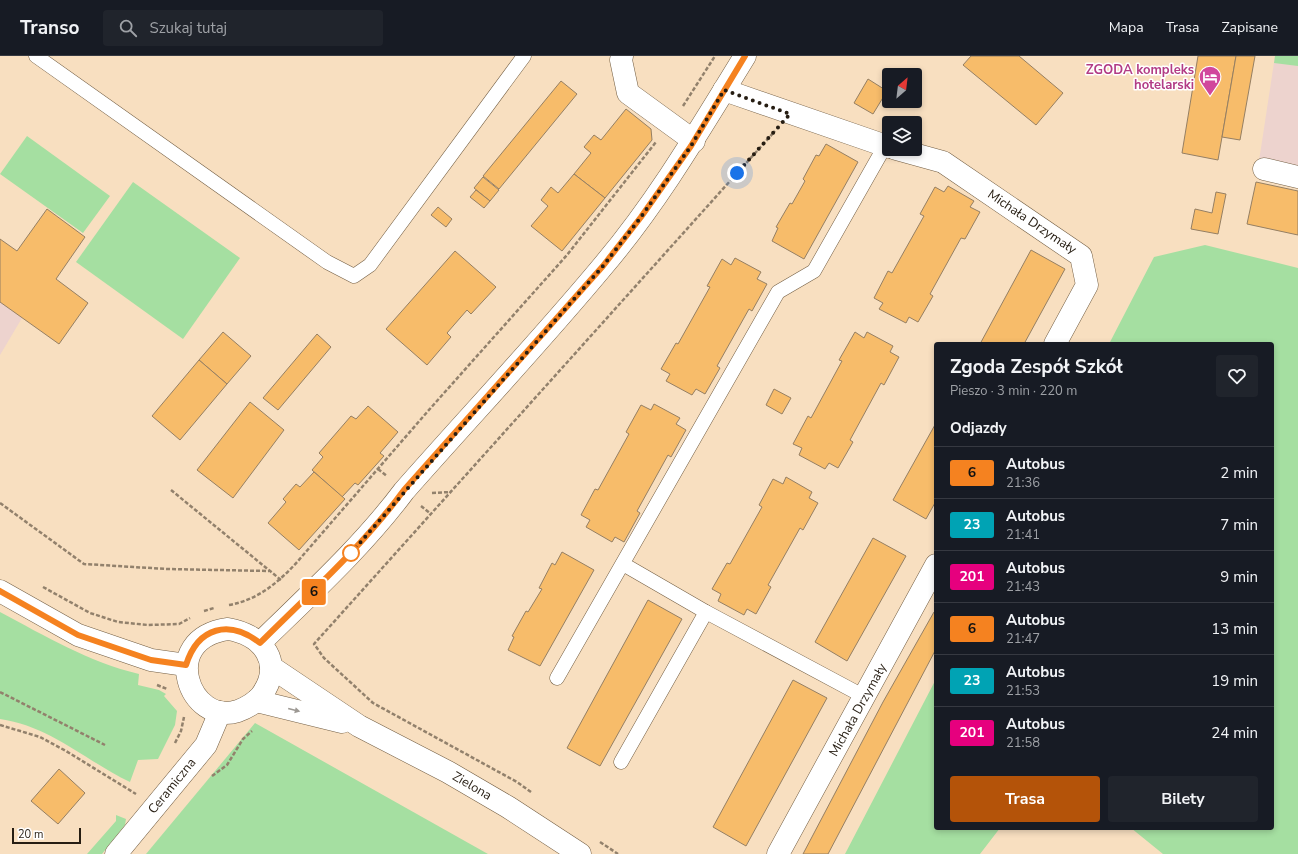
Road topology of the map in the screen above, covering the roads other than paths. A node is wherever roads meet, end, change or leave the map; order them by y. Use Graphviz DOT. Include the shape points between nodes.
graph roads {
  1 [pos="36,56"];
  2 [pos="524,56"];
  3 [pos="745,56"];
  4 [pos="618,57"];
  5 [pos="724,90"];
  6 [pos="694,141"];
  7 [pos="882,144"];
  8 [pos="885,156"];
  9 [pos="921,156"];
  10 [pos="1264,169"];
  11 [pos="1298,177"];
  12 [pos="1056,342"];
  13 [pos="622,564"];
  14 [pos="934,569"];
  15 [pos="0,591"];
  16 [pos="706,612"];
  17 [pos="260,643"];
  18 [pos="186,665"];
  19 [pos="271,667"];
  20 [pos="557,678"];
  21 [pos="865,697"];
  22 [pos="256,701"];
  23 [pos="220,712"];
  24 [pos="359,726"];
  25 [pos="621,762"];
  26 [pos="116,854"];
  27 [pos="580,854"];
  28 [pos="778,854"];
  1 -- 2 [label="lane" via="327,262 354,276 370,264"];
  3 -- 5 [label="street"];
  4 -- 6 [label="street" via="628,92"];
  5 -- 6 [label="street"];
  5 -- 7 [label="street, Michała Drzymały"];
  6 -- 17 [label="street" via="603,266 352,553"];
  8 -- 13 [label="lane" via="814,272 778,292"];
  9 -- 12 [label="street, Michała Drzymały" via="942,162 1081,256 1087,285"];
  10 -- 11 [label="street"];
  13 -- 16 [label="lane"];
  13 -- 20 [label="lane"];
  14 -- 21 [label="street, Michała Drzymały"];
  15 -- 18 [label="street" via="78,635 151,660"];
  16 -- 21 [label="lane"];
  16 -- 25 [label="lane"];
  17 -- 18 [label="street" via="249,634 228,629 216,630 196,643"];
  17 -- 19 [label="street" via="268,653"];
  18 -- 23 [label="street" via="186,676 191,688 206,706"];
  19 -- 22 [label="street" via="266,686"];
  19 -- 24 [label="street, Zielona"];
  21 -- 28 [label="street, Michała Drzymały"];
  22 -- 23 [label="street" via="230,713"];
  22 -- 24 [label="street, Zielona, one-way"];
  23 -- 26 [label="street, Ceramiczna" via="206,745"];
  24 -- 27 [label="street, Zielona" via="448,772"];
}
